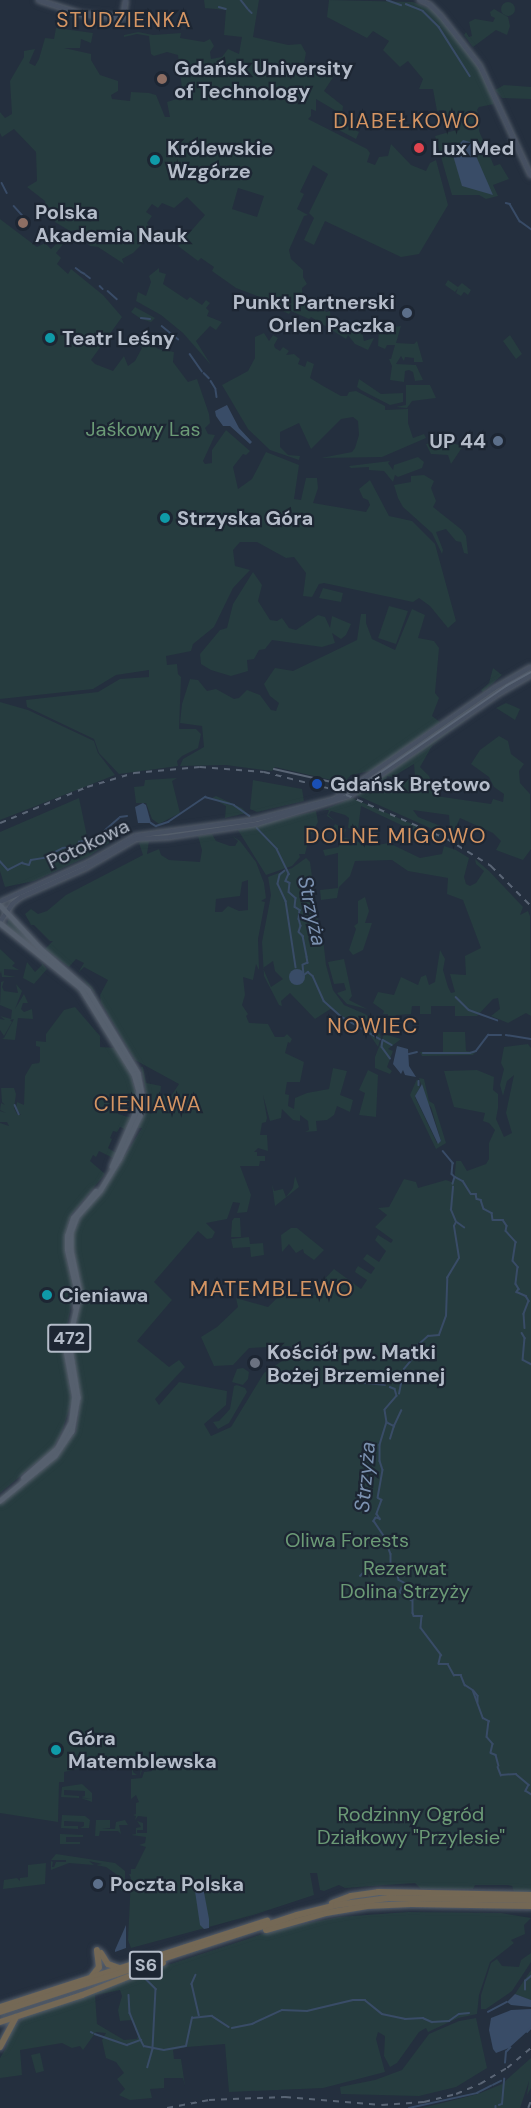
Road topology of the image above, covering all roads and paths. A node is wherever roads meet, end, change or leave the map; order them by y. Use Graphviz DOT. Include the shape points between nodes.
graph roads {
  1 [pos="38,0"];
  2 [pos="126,0"];
  3 [pos="418,0"];
  4 [pos="531,176"];
  5 [pos="531,667"];
  6 [pos="531,675"];
  7 [pos="365,779"];
  8 [pos="368,787"];
  9 [pos="230,826"];
  10 [pos="72,872"];
  11 [pos="0,904"];
  12 [pos="7,911"];
  13 [pos="0,922"];
  14 [pos="0,1496"];
  15 [pos="0,1501"];
  16 [pos="531,1895"];
  17 [pos="370,1900"];
  18 [pos="531,1900"];
  19 [pos="329,1904"];
  20 [pos="531,1908"];
  21 [pos="168,1961"];
  22 [pos="120,1968"];
  23 [pos="90,1978"];
  24 [pos="0,2001"];
  25 [pos="10,2003"];
  26 [pos="0,2007"];
  27 [pos="0,2014"];
  28 [pos="17,2016"];
  29 [pos="0,2022"];
  30 [pos="0,2047"];
  1 -- 2 [label="main road" via="82,14 123,18"];
  3 -- 4 [label="main road" via="431,6 484,72"];
  5 -- 7 [label="main road"];
  6 -- 8 [label="main road"];
  7 -- 8 [label="main road"];
  7 -- 9 [label="main road" via="327,802"];
  8 -- 9 [label="main road" via="328,805"];
  9 -- 10 [label="main road, Potokowa" via="150,835"];
  10 -- 11 [label="main road, Potokowa"];
  10 -- 12 [label="main road, Potokowa" via="21,897"];
  11 -- 12 [label="main road, 472"];
  12 -- 13 [label="main road, Potokowa"];
  12 -- 15 [label="main road, 472" via="40,948 88,990 138,1073 143,1098 140,1116 120,1158 101,1190 77,1217 71,1233 71,1254 80,1293 69,1342 78,1397 72,1431 55,1456"];
  13 -- 14 [label="main road, 472" via="85,993 131,1069 140,1097 135,1119 116,1160 68,1230 67,1250 76,1295 66,1335 74,1396 71,1422 52,1454"];
  16 -- 19 [label="highway" via="378,1892"];
  17 -- 18 [label="highway, S6"];
  17 -- 19 [label="highway"];
  17 -- 27 [label="highway, S6" via="297,1915"];
  19 -- 22 [label="highway"];
  20 -- 21 [label="highway, S6" via="388,1904 333,1911"];
  21 -- 27 [label="highway, S6"];
  21 -- 28 [label="highway"];
  22 -- 23 [label="highway"];
  22 -- 23 [label="highway" via="108,1964 99,1949 99,1968"];
  23 -- 25 [label="highway"];
  24 -- 25 [label="highway"];
  25 -- 26 [label="highway"];
  28 -- 29 [label="highway"];
  28 -- 30 [label="highway"];
}
